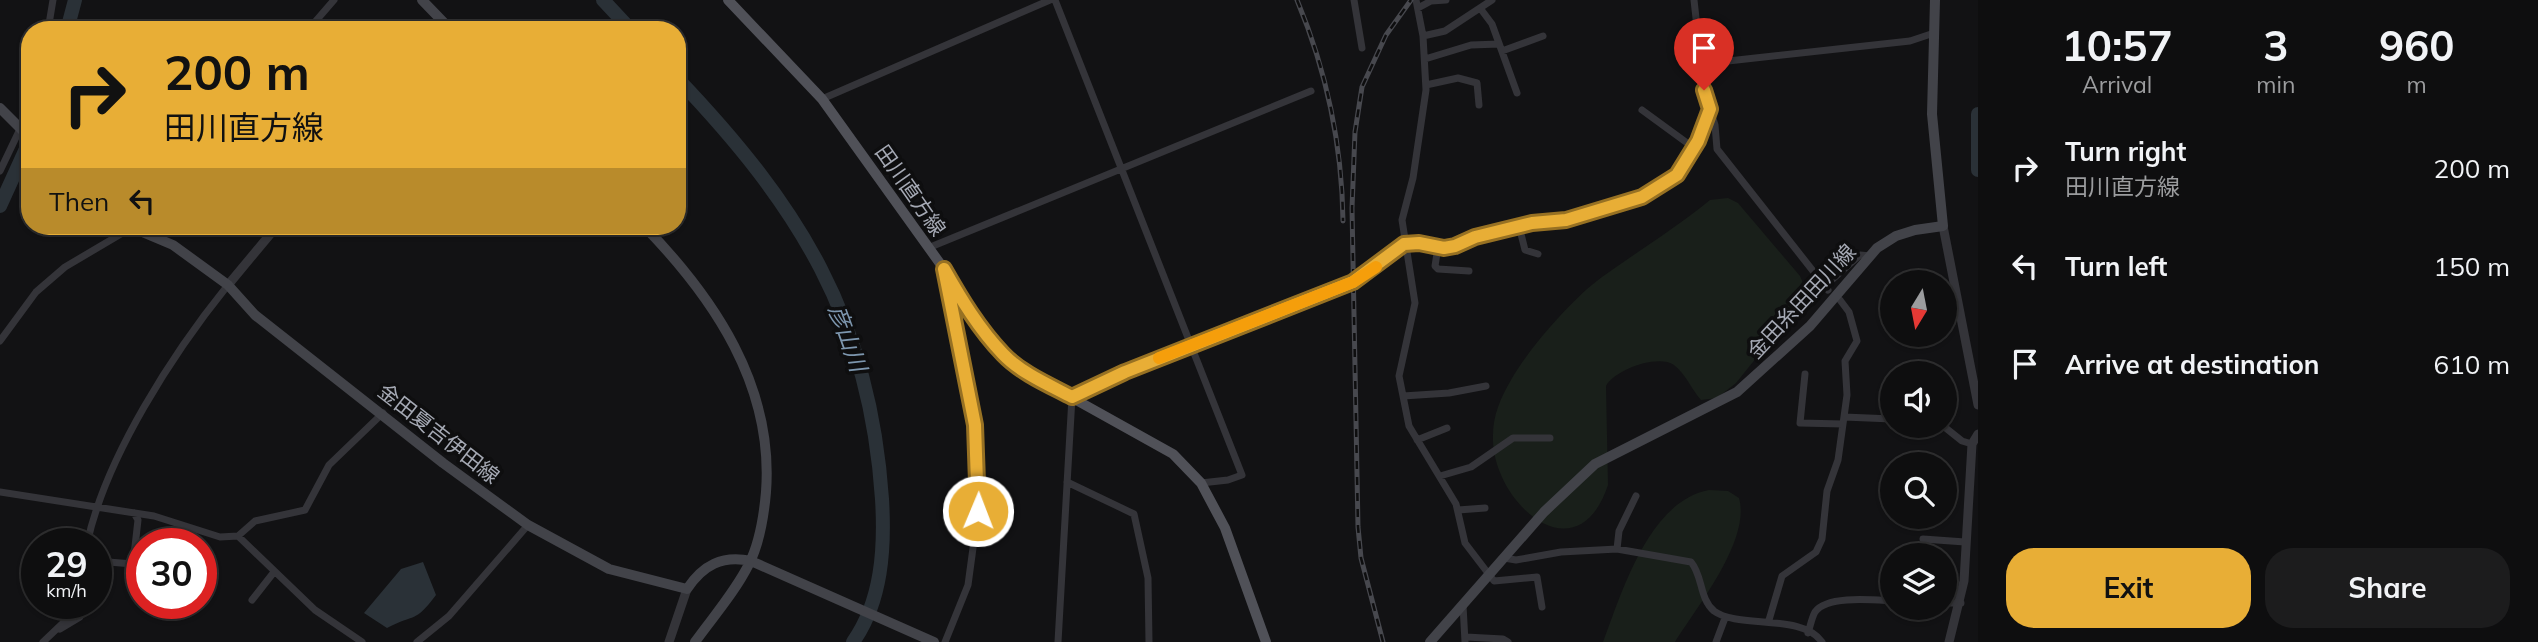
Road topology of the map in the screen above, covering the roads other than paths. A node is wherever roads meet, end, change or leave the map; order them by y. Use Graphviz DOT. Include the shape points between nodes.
graph roads {
  1 [pos="53,0"];
  2 [pos="334,0"];
  3 [pos="422,0"];
  4 [pos="728,0"];
  5 [pos="1050,0"];
  6 [pos="1055,0"];
  7 [pos="1354,0"];
  8 [pos="1446,0"];
  9 [pos="1492,0"];
  10 [pos="1694,0"];
  11 [pos="1935,0"];
  12 [pos="1417,4"];
  13 [pos="1480,8"];
  14 [pos="50,21"];
  15 [pos="316,21"];
  16 [pos="441,21"];
  17 [pos="1934,33"];
  18 [pos="1423,36"];
  19 [pos="1543,36"];
  20 [pos="1362,48"];
  21 [pos="1500,48"];
  22 [pos="1425,59"];
  23 [pos="1701,65"];
  24 [pos="1426,85"];
  25 [pos="1311,91"];
  26 [pos="1517,93"];
  27 [pos="822,99"];
  28 [pos="1479,105"];
  29 [pos="0,108"];
  30 [pos="1710,109"];
  31 [pos="1642,110"];
  32 [pos="21,130"];
  33 [pos="21,138"];
  34 [pos="1694,148"];
  35 [pos="1121,170"];
  36 [pos="0,171"];
  37 [pos="1520,226"];
  38 [pos="1943,226"];
  39 [pos="116,235"];
  40 [pos="157,235"];
  41 [pos="270,235"];
  42 [pos="651,235"];
  43 [pos="1404,244"];
  44 [pos="1438,247"];
  45 [pos="928,248"];
  46 [pos="1538,254"];
  47 [pos="1871,256"];
  48 [pos="944,269"];
  49 [pos="1469,271"];
  50 [pos="228,285"];
  51 [pos="1840,300"];
  52 [pos="0,341"];
  53 [pos="1192,345"];
  54 [pos="1805,374"];
  55 [pos="1486,386"];
  56 [pos="1402,396"];
  57 [pos="1072,397"];
  58 [pos="1978,405"];
  59 [pos="383,413"];
  60 [pos="1880,419"];
  61 [pos="1843,420"];
  62 [pos="1447,428"];
  63 [pos="1978,434"];
  64 [pos="1957,437"];
  65 [pos="1550,438"];
  66 [pos="1418,440"];
  67 [pos="1972,444"];
  68 [pos="1440,476"];
  69 [pos="1975,476"];
  70 [pos="1067,482"];
  71 [pos="1201,484"];
  72 [pos="0,492"];
  73 [pos="1636,496"];
  74 [pos="96,506"];
  75 [pos="1485,508"];
  76 [pos="1458,510"];
  77 [pos="134,513"];
  78 [pos="528,525"];
  79 [pos="91,528"];
  80 [pos="238,536"];
  81 [pos="1923,539"];
  82 [pos="1965,542"];
  83 [pos="1617,549"];
  84 [pos="1504,558"];
  85 [pos="112,562"];
  86 [pos="756,564"];
  87 [pos="274,572"];
  88 [pos="1488,576"];
  89 [pos="687,589"];
  90 [pos="252,600"];
  91 [pos="1880,600"];
  92 [pos="1957,603"];
  93 [pos="1961,603"];
  94 [pos="1463,605"];
  95 [pos="1542,607"];
  96 [pos="1726,618"];
  97 [pos="64,619"];
  98 [pos="77,619"];
  99 [pos="1769,620"];
  100 [pos="55,632"];
  101 [pos="1808,633"];
  102 [pos="1465,639"];
  103 [pos="43,642"];
  104 [pos="362,642"];
  105 [pos="417,642"];
  106 [pos="669,642"];
  107 [pos="695,642"];
  108 [pos="934,642"];
  109 [pos="945,642"];
  110 [pos="1058,642"];
  111 [pos="1149,642"];
  112 [pos="1266,642"];
  113 [pos="1430,642"];
  114 [pos="1508,642"];
  115 [pos="1716,642"];
  116 [pos="1822,642"];
  117 [pos="1949,642"];
  1 -- 14 [label="street"];
  2 -- 15 [label="street"];
  3 -- 16 [label="main road"];
  4 -- 27 [label="main road, 田川直方線"];
  5 -- 27 [label="street"];
  6 -- 35 [label="street"];
  7 -- 20 [label="street"];
  8 -- 12 [label="street"];
  9 -- 13 [label="street"];
  10 -- 23 [label="street"];
  11 -- 17 [label="main road"];
  12 -- 18 [label="street"];
  13 -- 18 [label="street" via="1445,31"];
  13 -- 21 [label="street" via="1492,24"];
  17 -- 23 [label="street" via="1910,41"];
  17 -- 38 [label="main road" via="1934,156"];
  18 -- 22 [label="street"];
  19 -- 21 [label="street"];
  21 -- 22 [label="street" via="1471,45"];
  21 -- 26 [label="street"];
  22 -- 24 [label="street"];
  23 -- 30 [label="street"];
  24 -- 28 [label="street" via="1458,78 1477,83"];
  24 -- 43 [label="street" via="1402,220"];
  25 -- 35 [label="street"];
  27 -- 45 [label="main road, 田川直方線"];
  29 -- 32 [label="main road"];
  30 -- 34 [label="street"];
  30 -- 47 [label="street" via="1717,149 1827,288 1860,255"];
  31 -- 34 [label="street"];
  33 -- 36 [label="street"];
  34 -- 37 [label="street" via="1677,175 1642,197 1566,220"];
  35 -- 45 [label="street"];
  35 -- 53 [label="street"];
  37 -- 44 [label="street"];
  37 -- 46 [label="street" via="1525,250"];
  38 -- 47 [label="main road, 金田糸田田川線" via="1896,236"];
  38 -- 58 [label="street"];
  39 -- 52 [label="street" via="65,267 36,292"];
  40 -- 50 [label="main road, 金田夏吉伊田線"];
  41 -- 50 [label="street"];
  42 -- 86 [label="main road" via="705,298 736,347 757,396 767,478"];
  43 -- 44 [label="street"];
  43 -- 53 [label="street" via="1353,282"];
  43 -- 56 [label="street" via="1415,303 1400,367"];
  44 -- 49 [label="street" via="1438,269"];
  45 -- 48 [label="main road, 田川直方線"];
  47 -- 84 [label="main road, 金田糸田田川線" via="1766,369 1707,409 1595,464"];
  48 -- 57 [label="main road, 田川直方線" via="968,310 1004,355"];
  48 -- 109 [label="street" via="978,453 978,511 968,585"];
  50 -- 59 [label="main road, 金田夏吉伊田線" via="255,315"];
  50 -- 74 [label="street" via="167,371"];
  51 -- 61 [label="street" via="1849,312 1857,341 1845,361"];
  53 -- 57 [label="street"];
  53 -- 71 [label="street" via="1242,475"];
  54 -- 61 [label="street" via="1800,423"];
  55 -- 56 [label="street"];
  56 -- 66 [label="street" via="1406,419"];
  57 -- 70 [label="street"];
  57 -- 71 [label="main road, 田川直方線" via="1173,454"];
  59 -- 78 [label="main road, 金田夏吉伊田線"];
  59 -- 80 [label="street" via="329,465 305,510 255,521"];
  60 -- 61 [label="street"];
  61 -- 99 [label="street" via="1822,539 1816,552 1782,576"];
  62 -- 66 [label="street"];
  63 -- 67 [label="street"];
  64 -- 67 [label="street"];
  65 -- 68 [label="street" via="1513,438 1471,467"];
  66 -- 68 [label="street"];
  67 -- 69 [label="street"];
  68 -- 76 [label="street"];
  69 -- 82 [label="street"];
  70 -- 110 [label="street"];
  70 -- 111 [label="street" via="1134,514 1148,578"];
  71 -- 112 [label="main road, 田川直方線" via="1225,528"];
  72 -- 74 [label="street"];
  73 -- 83 [label="street" via="1619,531"];
  74 -- 77 [label="street"];
  74 -- 79 [label="street"];
  75 -- 76 [label="street"];
  76 -- 88 [label="street" via="1465,543"];
  77 -- 80 [label="street" via="219,537"];
  77 -- 85 [label="street" via="138,520 133,564"];
  78 -- 89 [label="main road, 金田夏吉伊田線" via="609,569"];
  78 -- 105 [label="street" via="449,616"];
  80 -- 87 [label="street"];
  81 -- 82 [label="street"];
  82 -- 93 [label="street"];
  83 -- 84 [label="street"];
  83 -- 96 [label="street" via="1691,562 1705,602"];
  84 -- 88 [label="main road, 金田糸田田川線"];
  86 -- 89 [label="main road" via="736,558 708,565"];
  86 -- 107 [label="main road"];
  86 -- 108 [label="main road"];
  87 -- 90 [label="street"];
  87 -- 104 [label="street" via="315,610"];
  88 -- 94 [label="main road, 金田糸田田川線"];
  88 -- 95 [label="street" via="1494,581 1537,577"];
  89 -- 106 [label="street"];
  91 -- 101 [label="street" via="1855,598 1822,606"];
  92 -- 93 [label="street"];
  93 -- 117 [label="street"];
  94 -- 102 [label="street"];
  94 -- 113 [label="main road, 金田糸田田川線"];
  96 -- 99 [label="street"];
  96 -- 115 [label="street"];
  97 -- 100 [label="street"];
  98 -- 100 [label="street"];
  99 -- 101 [label="street"];
  100 -- 103 [label="street"];
  101 -- 116 [label="street"];
  102 -- 114 [label="street"];
}
